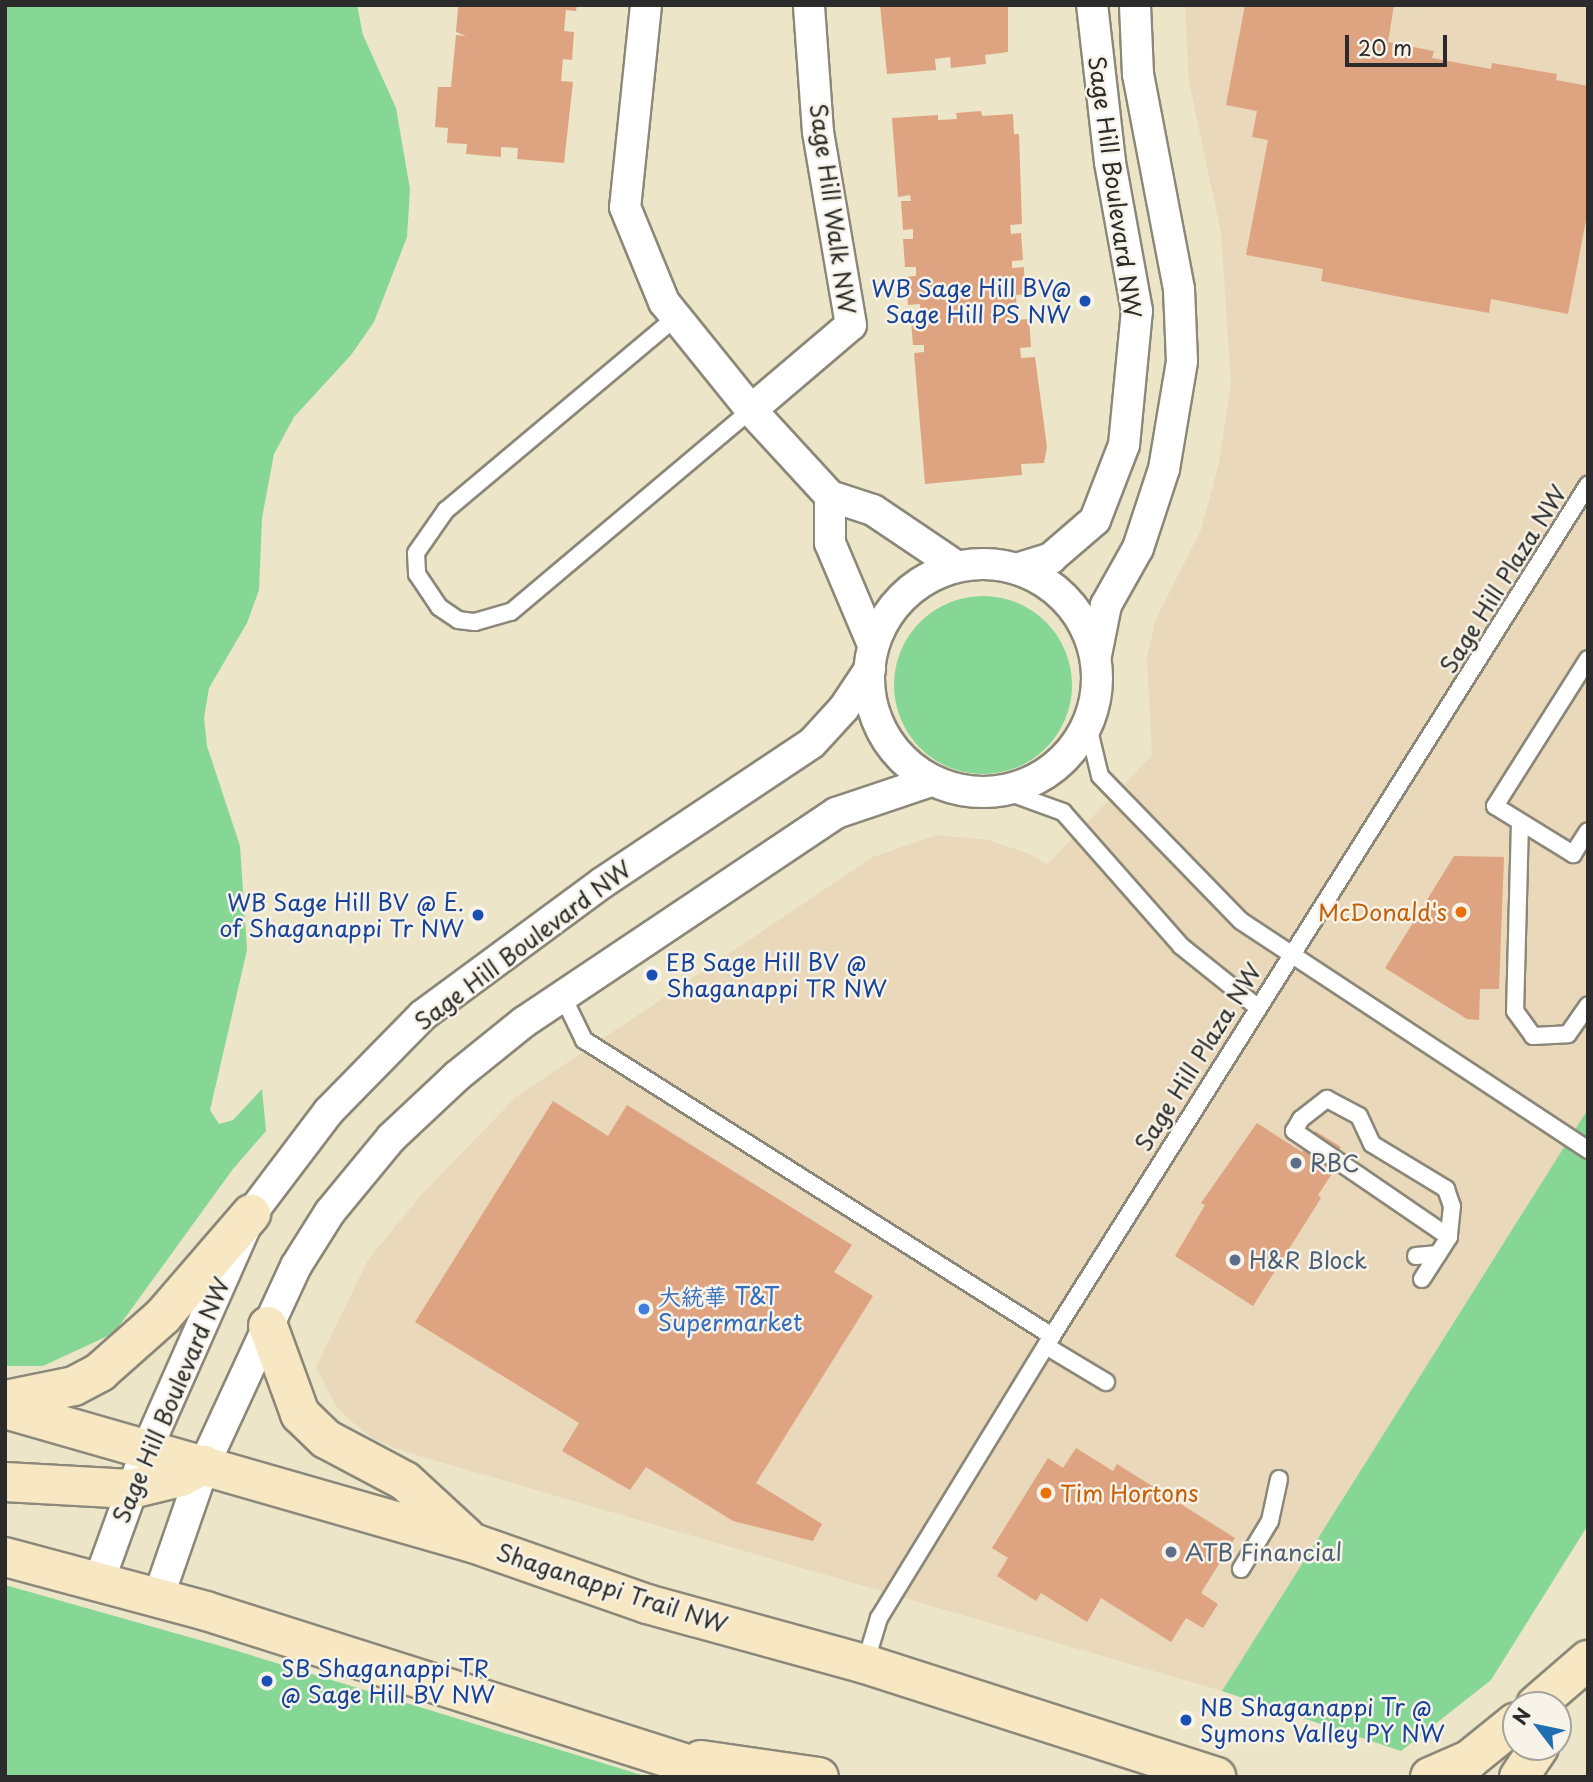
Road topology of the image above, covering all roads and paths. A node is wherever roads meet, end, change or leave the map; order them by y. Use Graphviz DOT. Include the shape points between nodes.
graph roads {
  1 [pos="646,5"];
  2 [pos="809,5"];
  3 [pos="1092,5"];
  4 [pos="1135,5"];
  5 [pos="675,318"];
  6 [pos="751,410"];
  7 [pos="1588,485"];
  8 [pos="830,496"];
  9 [pos="956,566"];
  10 [pos="1016,569"];
  11 [pos="1096,655"];
  12 [pos="871,657"];
  13 [pos="1586,668"];
  14 [pos="1088,726"];
  15 [pos="930,781"];
  16 [pos="1005,791"];
  17 [pos="1520,822"];
  18 [pos="1588,831"];
  19 [pos="1288,956"];
  20 [pos="563,997"];
  21 [pos="1588,1005"];
  22 [pos="1256,1006"];
  23 [pos="1588,1150"];
  24 [pos="251,1214"];
  25 [pos="1449,1237"];
  26 [pos="1438,1254"];
  27 [pos="1416,1256"];
  28 [pos="1422,1279"];
  29 [pos="268,1326"];
  30 [pos="1049,1341"];
  31 [pos="1106,1382"];
  32 [pos="5,1400"];
  33 [pos="5,1409"];
  34 [pos="146,1451"];
  35 [pos="204,1465"];
  36 [pos="1279,1479"];
  37 [pos="5,1482"];
  38 [pos="131,1489"];
  39 [pos="473,1543"];
  40 [pos="5,1556"];
  41 [pos="1241,1569"];
  42 [pos="99,1581"];
  43 [pos="158,1598"];
  44 [pos="1588,1660"];
  45 [pos="865,1664"];
  46 [pos="1588,1672"];
  47 [pos="1552,1691"];
  48 [pos="1572,1696"];
  49 [pos="1502,1733"];
  50 [pos="657,1754"];
  51 [pos="1530,1761"];
  52 [pos="728,1777"];
  53 [pos="819,1777"];
  54 [pos="1216,1777"];
  55 [pos="1430,1777"];
  56 [pos="1519,1777"];
  1 -- 5 [label="street" via="625,207"];
  2 -- 6 [label="street, Sage Hill Walk NW" via="818,132 851,324"];
  3 -- 10 [label="street, Sage Hill Boulevard NW" via="1110,162 1137,311 1124,445 1095,520 1051,558"];
  4 -- 11 [label="street, Sage Hill Boulevard NW" via="1138,74 1179,289 1182,361 1164,470 1138,548 1106,604"];
  5 -- 6 [label="street"];
  5 -- 6 [label="lane" via="446,510 416,553 417,575 439,607 458,620 475,622 511,612"];
  6 -- 8 [label="street"];
  7 -- 19 [label="lane, Sage Hill Plaza NW" via="1508,618"];
  8 -- 9 [label="street" via="873,510"];
  8 -- 12 [label="street" via="830,543"];
  9 -- 10 [label="street" via="996,563"];
  9 -- 12 [label="street" via="920,582 890,609"];
  10 -- 11 [label="street" via="1061,593 1084,621"];
  11 -- 14 [label="street" via="1097,691"];
  12 -- 15 [label="street" via="868,685 877,724 899,757"];
  12 -- 24 [label="street, Sage Hill Boulevard NW" via="844,708 812,743 601,883 423,1015 329,1111"];
  13 -- 17 [label="lane" via="1495,806"];
  14 -- 16 [label="street" via="1068,756 1039,779"];
  14 -- 19 [label="lane" via="1100,776 1241,921"];
  15 -- 16 [label="street" via="969,793"];
  15 -- 20 [label="street" via="836,813"];
  16 -- 22 [label="lane" via="1063,812 1181,946"];
  17 -- 18 [label="lane" via="1573,854"];
  17 -- 21 [label="lane" via="1515,1011 1533,1036 1568,1034"];
  19 -- 22 [label="lane, Sage Hill Plaza NW"];
  19 -- 23 [label="lane"];
  20 -- 29 [label="street" via="457,1076 391,1138 330,1212 296,1266"];
  20 -- 30 [label="lane" via="584,1040"];
  22 -- 30 [label="lane, Sage Hill Plaza NW"];
  24 -- 32 [label="main road" via="163,1316 100,1372 74,1386"];
  24 -- 34 [label="street, Sage Hill Boulevard NW"];
  25 -- 25 [label="lane" via="1452,1206 1446,1189 1372,1143 1359,1116 1327,1099 1301,1119 1294,1131"];
  25 -- 26 [label="lane"];
  26 -- 27 [label="lane"];
  26 -- 28 [label="lane"];
  29 -- 35 [label="street"];
  29 -- 39 [label="main road" via="300,1414 326,1439 405,1481"];
  30 -- 31 [label="lane"];
  30 -- 45 [label="lane, Sage Hill Plaza NW" via="879,1618"];
  33 -- 34 [label="main road, Shaganappi Trail NW"];
  34 -- 35 [label="main road, Shaganappi Trail NW"];
  34 -- 38 [label="street, Sage Hill Boulevard NW"];
  35 -- 38 [label="main road" via="181,1477"];
  35 -- 39 [label="main road, Shaganappi Trail NW"];
  35 -- 43 [label="street"];
  36 -- 41 [label="lane" via="1270,1521"];
  37 -- 38 [label="main road"];
  38 -- 42 [label="street, Sage Hill Boulevard NW"];
  39 -- 45 [label="main road, Shaganappi Trail NW" via="647,1604"];
  40 -- 42 [label="main road"];
  42 -- 43 [label="main road"];
  43 -- 50 [label="main road"];
  44 -- 47 [label="main road"];
  45 -- 54 [label="main road, Shaganappi Trail NW"];
  46 -- 48 [label="main road"];
  49 -- 55 [label="main road" via="1469,1760"];
  50 -- 52 [label="main road"];
  50 -- 53 [label="main road"];
  51 -- 56 [label="main road"];
}
